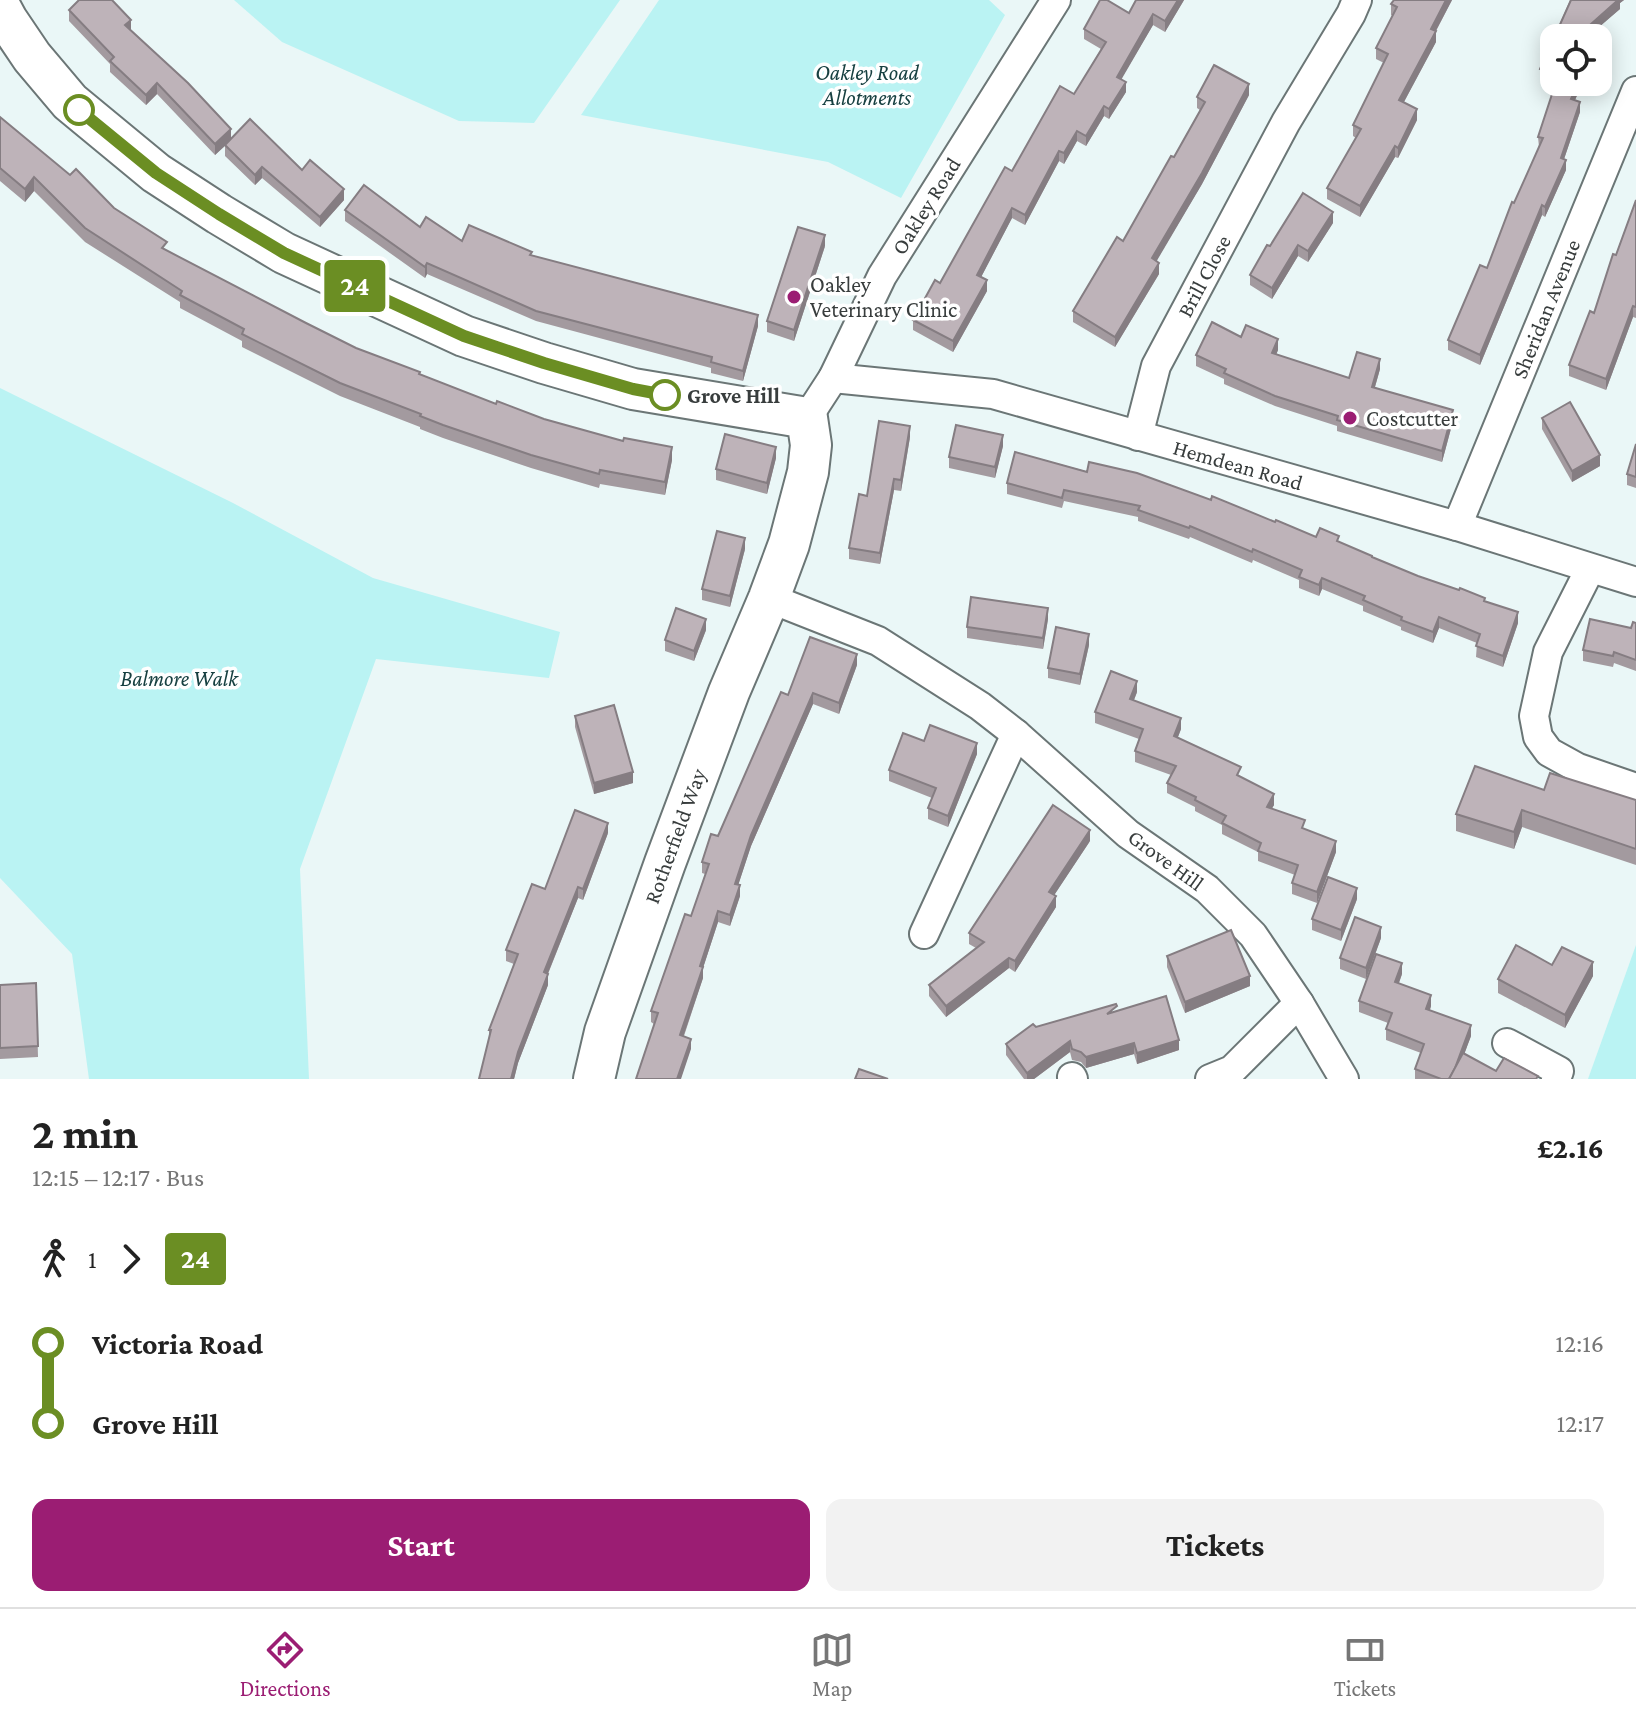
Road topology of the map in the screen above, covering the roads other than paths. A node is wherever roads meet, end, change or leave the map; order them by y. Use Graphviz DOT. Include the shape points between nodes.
graph roads {
  1 [pos="1056,0"];
  2 [pos="1357,0"];
  3 [pos="0,7"];
  4 [pos="1636,91"];
  5 [pos="833,378"];
  6 [pos="807,418"];
  7 [pos="1138,436"];
  8 [pos="1457,526"];
  9 [pos="1590,569"];
  10 [pos="1636,582"];
  11 [pos="769,598"];
  12 [pos="1016,734"];
  13 [pos="1636,788"];
  14 [pos="924,934"];
  15 [pos="1299,1003"];
  16 [pos="1507,1043"];
  17 [pos="594,1079"];
  18 [pos="1210,1079"];
  19 [pos="1344,1079"];
  20 [pos="1556,1079"];
  1 -- 5 [label="street, Oakley Road" via="882,276"];
  2 -- 7 [label="street, Brill Close" via="1297,129 1156,366"];
  3 -- 6 [label="street" via="50,80 102,130 156,173 284,253 464,336 544,363 633,389"];
  4 -- 8 [label="street, Sheridan Avenue"];
  5 -- 6 [label="street, Oakley Road"];
  5 -- 7 [label="street, Hemdean Road" via="993,394"];
  6 -- 11 [label="street" via="808,472"];
  7 -- 8 [label="street, Hemdean Road"];
  8 -- 9 [label="street, Hemdean Road"];
  9 -- 10 [label="street, Hemdean Road"];
  9 -- 13 [label="street" via="1548,652 1534,716 1538,737 1549,752 1578,768"];
  11 -- 12 [label="street, Grove Hill" via="878,641"];
  11 -- 17 [label="street, Rotherfield Way" via="665,863 605,1032"];
  12 -- 14 [label="street"];
  12 -- 15 [label="street, Grove Hill" via="1128,834 1207,889 1253,935"];
  15 -- 18 [label="street" via="1232,1070"];
  15 -- 19 [label="street, Grove Hill"];
  16 -- 20 [label="street" via="1559,1071"];
}
